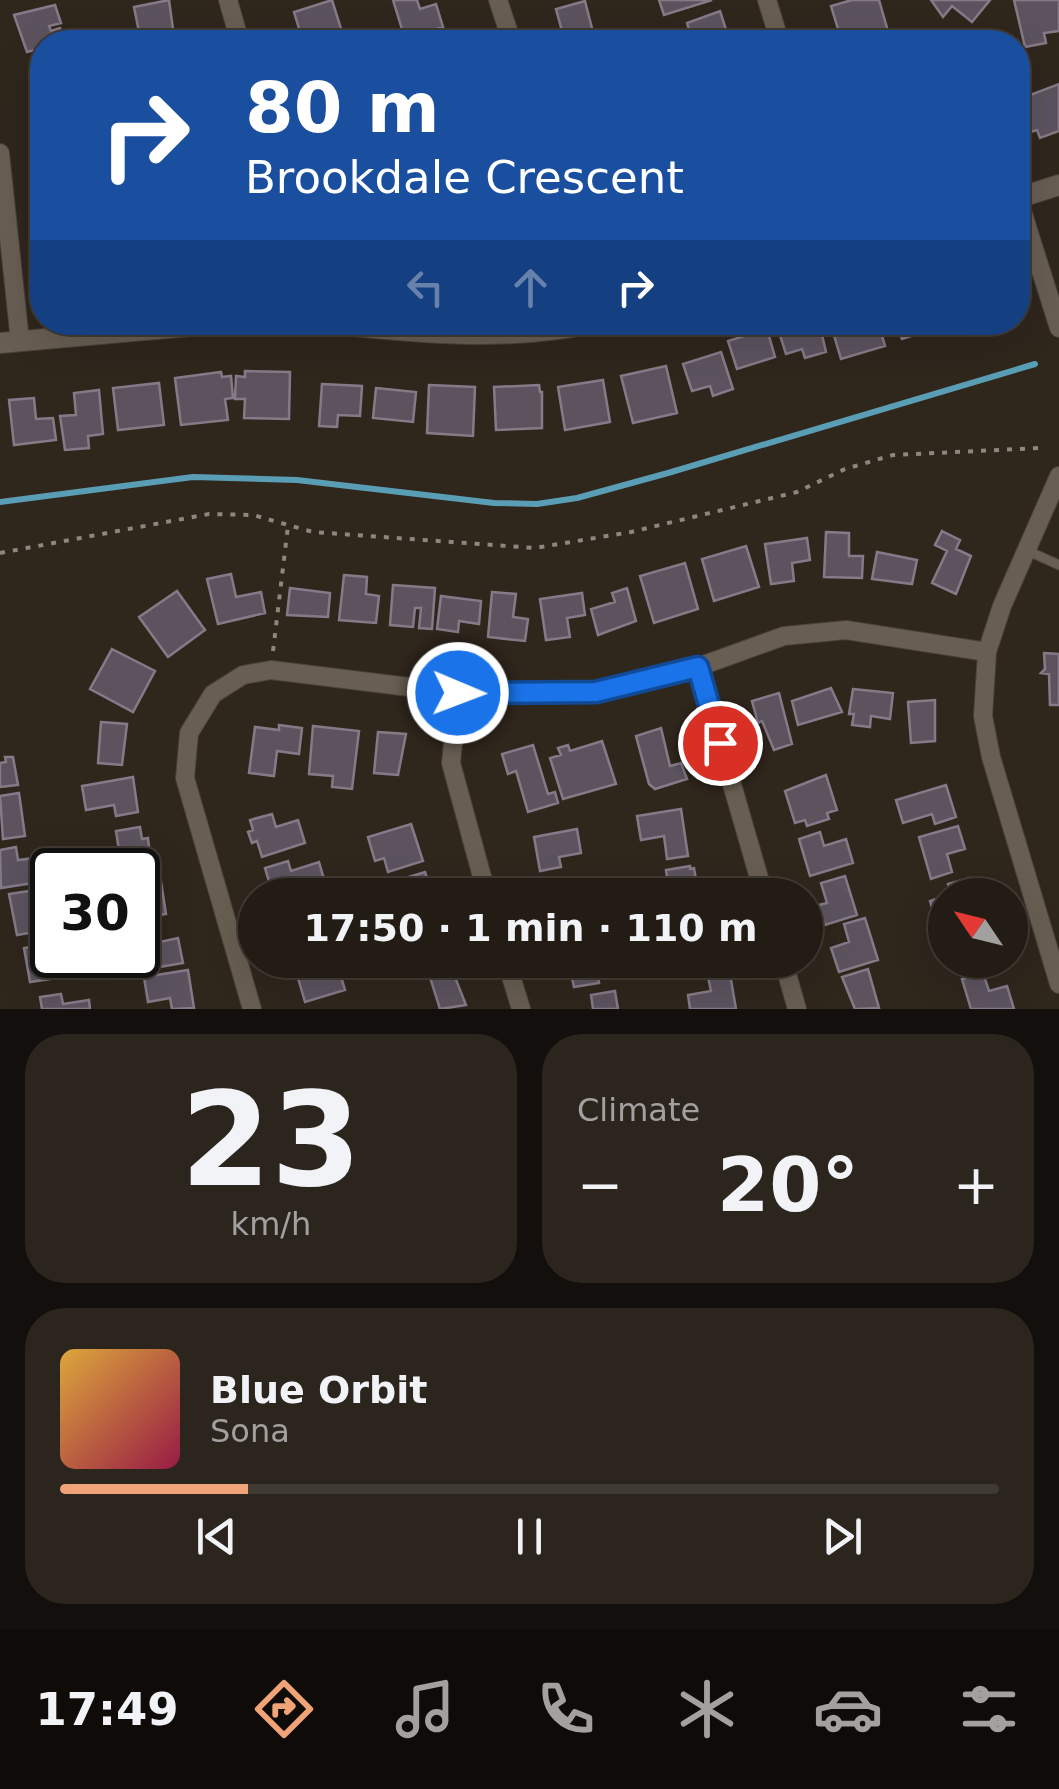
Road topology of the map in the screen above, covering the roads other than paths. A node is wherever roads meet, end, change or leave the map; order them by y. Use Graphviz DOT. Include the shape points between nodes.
graph roads {
  1 [pos="228,0"];
  2 [pos="498,0"];
  3 [pos="767,0"];
  4 [pos="237,30"];
  5 [pos="508,30"];
  6 [pos="776,30"];
  7 [pos="0,152"];
  8 [pos="1059,185"];
  9 [pos="1030,194"];
  10 [pos="1030,236"];
  11 [pos="1059,328"];
  12 [pos="88,335"];
  13 [pos="10,342"];
  14 [pos="1059,476"];
  15 [pos="1028,551"];
  16 [pos="1059,565"];
  17 [pos="987,652"];
  18 [pos="698,667"];
  19 [pos="458,693"];
  20 [pos="482,878"];
  21 [pos="759,878"];
  22 [pos="512,978"];
  23 [pos="789,978"];
  24 [pos="1059,984"];
  25 [pos="252,1009"];
  26 [pos="521,1009"];
  27 [pos="798,1009"];
  1 -- 4 [label="street"];
  2 -- 5 [label="street"];
  3 -- 6 [label="street"];
  7 -- 13 [label="street"];
  8 -- 9 [label="street"];
  10 -- 11 [label="street"];
  12 -- 13 [label="street"];
  14 -- 15 [label="street"];
  15 -- 16 [label="lane"];
  15 -- 17 [label="street"];
  17 -- 18 [label="street" via="846,630 784,636"];
  17 -- 24 [label="street" via="983,716 991,757"];
  18 -- 19 [label="street" via="596,692"];
  18 -- 21 [label="street"];
  19 -- 20 [label="street" via="451,763"];
  19 -- 25 [label="street" via="270,670 243,675 213,694 190,732 185,778"];
  22 -- 26 [label="street"];
  23 -- 27 [label="street"];
}
